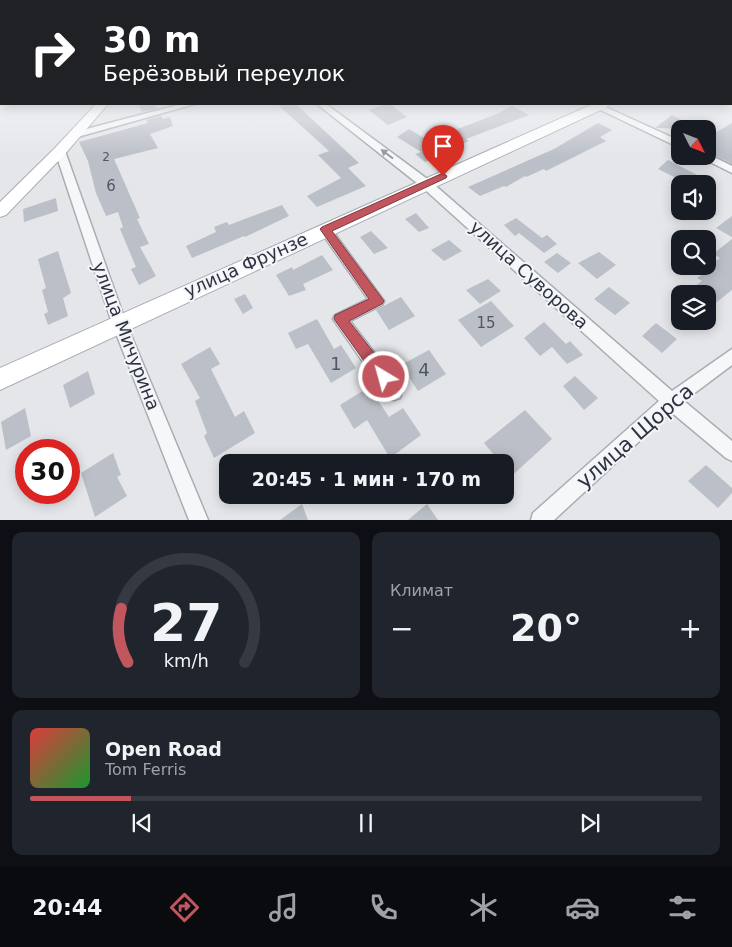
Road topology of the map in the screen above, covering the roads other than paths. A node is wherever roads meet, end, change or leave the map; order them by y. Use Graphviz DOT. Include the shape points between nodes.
graph roads {
  1 [pos="98,108"];
  2 [pos="174,108"];
  3 [pos="327,108"];
  4 [pos="590,108"];
  5 [pos="604,108"];
  6 [pos="74,134"];
  7 [pos="671,142"];
  8 [pos="60,151"];
  9 [pos="716,162"];
  10 [pos="732,170"];
  11 [pos="426,184"];
  12 [pos="0,211"];
  13 [pos="325,229"];
  14 [pos="119,323"];
  15 [pos="732,356"];
  16 [pos="0,379"];
  17 [pos="394,392"];
  18 [pos="672,401"];
  19 [pos="732,452"];
  20 [pos="199,520"];
  21 [pos="540,520"];
  1 -- 6 [label="main road"];
  2 -- 6 [label="street"];
  11 -- 3 [label="street, улица Суворова, one-way"];
  4 -- 11 [label="main road, улица Фрунзе"];
  5 -- 7 [label="street"];
  6 -- 8 [label="main road"];
  8 -- 12 [label="main road"];
  8 -- 14 [label="street, улица Мичурина"];
  9 -- 10 [label="street"];
  11 -- 13 [label="main road, улица Фрунзе"];
  11 -- 18 [label="street, улица Суворова"];
  13 -- 14 [label="main road, улица Фрунзе"];
  13 -- 17 [label="street" via="377,301 340,319"];
  14 -- 16 [label="main road, улица Фрунзе"];
  14 -- 20 [label="street, улица Мичурина"];
  15 -- 18 [label="street, улица Щорса"];
  18 -- 19 [label="street, улица Суворова"];
  18 -- 21 [label="street, улица Щорса"];
}
